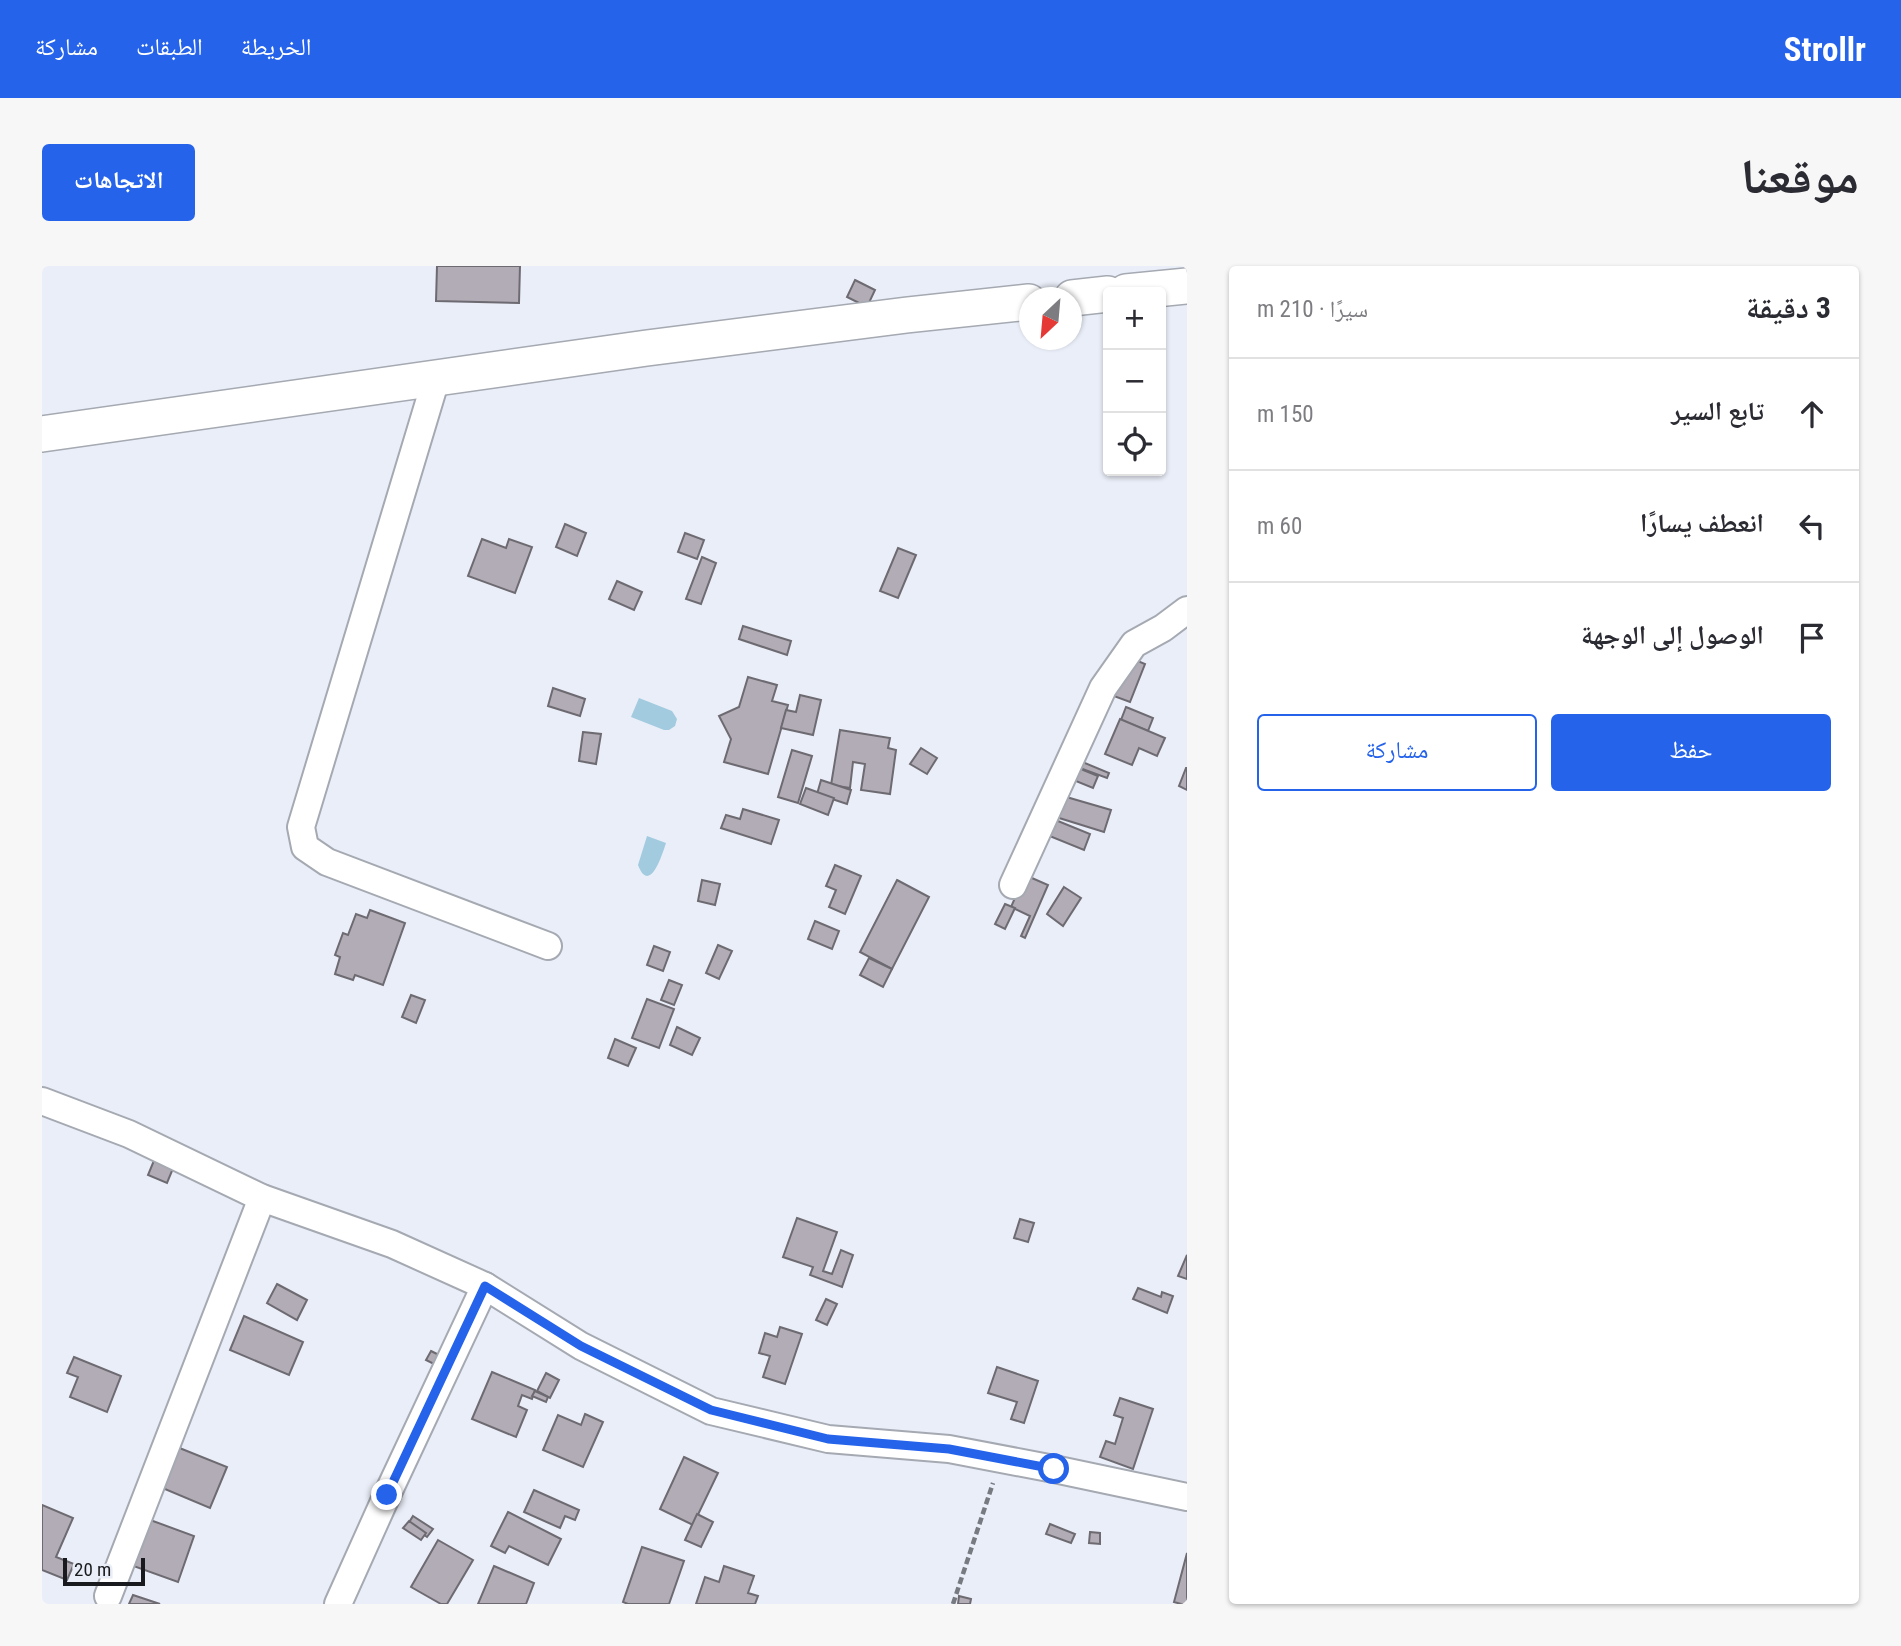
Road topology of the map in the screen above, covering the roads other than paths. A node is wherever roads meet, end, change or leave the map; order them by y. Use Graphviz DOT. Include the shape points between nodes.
graph roads {
  1 [pos="1187,286"];
  2 [pos="1166,288"];
  3 [pos="1103,295"];
  4 [pos="1082,297"];
  5 [pos="1019,303"];
  6 [pos="436,379"];
  7 [pos="42,434"];
  8 [pos="1187,610"];
  9 [pos="1013,885"];
  10 [pos="548,946"];
  11 [pos="42,1101"];
  12 [pos="262,1198"];
  13 [pos="485,1286"];
  14 [pos="1187,1497"];
  15 [pos="108,1596"];
  16 [pos="338,1604"];
  1 -- 2 [label="main road"];
  3 -- 4 [label="main road"];
  5 -- 6 [label="main road"];
  6 -- 7 [label="main road"];
  6 -- 10 [label="street" via="301,827 305,847 327,862"];
  8 -- 9 [label="street" via="1134,644 1103,688"];
  11 -- 12 [label="street" via="129,1134"];
  12 -- 13 [label="street" via="392,1244"];
  12 -- 15 [label="street"];
  13 -- 14 [label="street" via="581,1346 711,1410 828,1439 949,1449"];
  13 -- 16 [label="street"];
}
